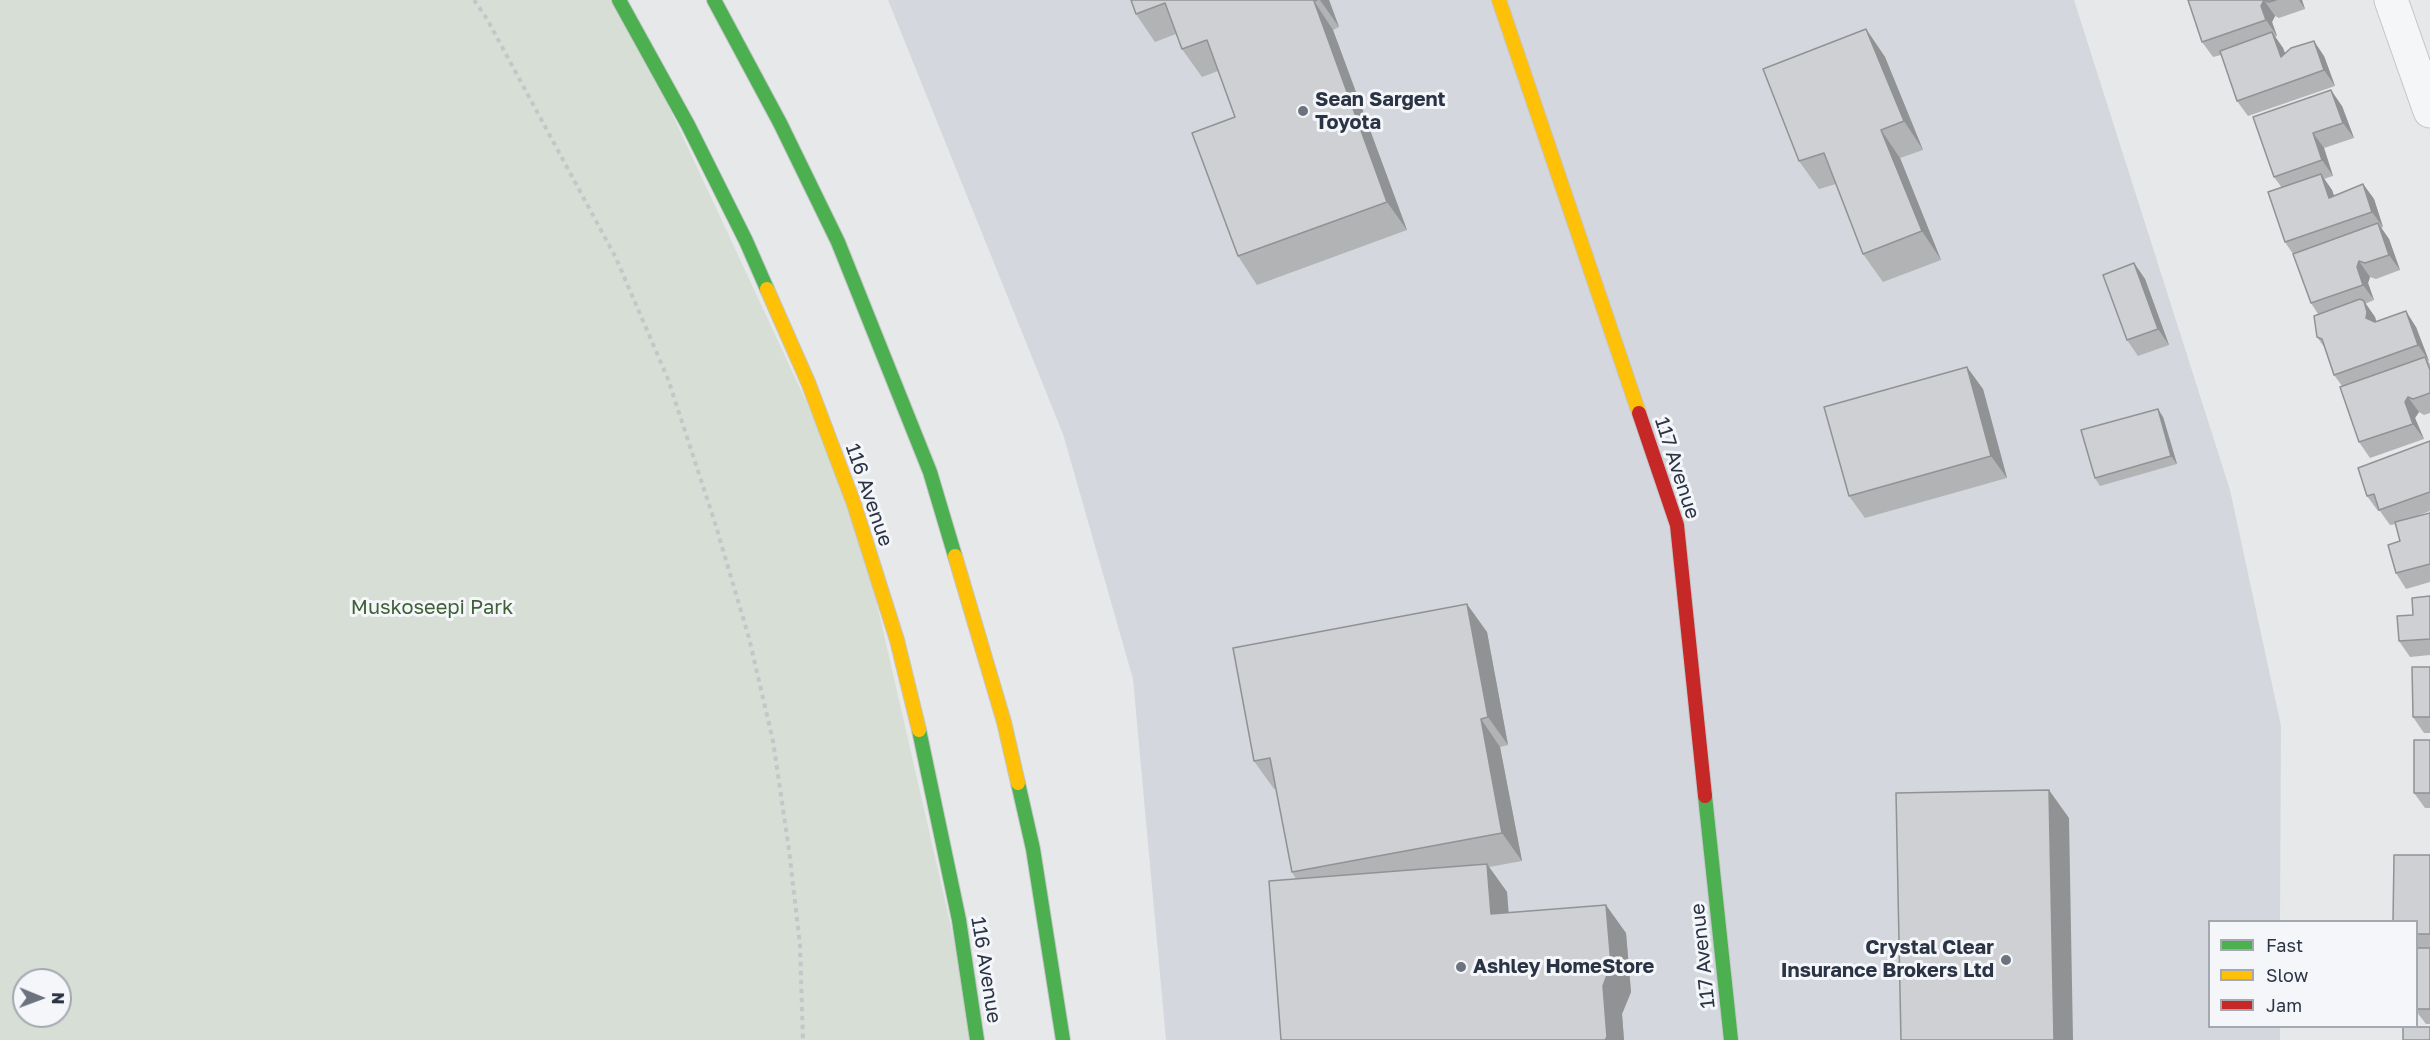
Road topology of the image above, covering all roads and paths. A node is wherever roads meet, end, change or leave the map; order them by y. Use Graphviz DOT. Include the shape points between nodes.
graph roads {
  1 [pos="474,0"];
  2 [pos="619,0"];
  3 [pos="714,0"];
  4 [pos="1499,0"];
  5 [pos="2391,0"];
  6 [pos="2428,100"];
  7 [pos="803,1040"];
  8 [pos="977,1040"];
  9 [pos="1063,1040"];
  10 [pos="1731,1040"];
  1 -- 7 [label="path" via="616,258 668,379 715,523 772,741 800,945"];
  2 -- 8 [label="main road, 116 Avenue" via="746,241 808,382 854,504 897,640 930,776 959,920"];
  3 -- 9 [label="main road" via="838,242 930,472 1004,722 1033,849"];
  4 -- 10 [label="main road, 117 Avenue" via="1677,525"];
  5 -- 6 [label="street"];
}
